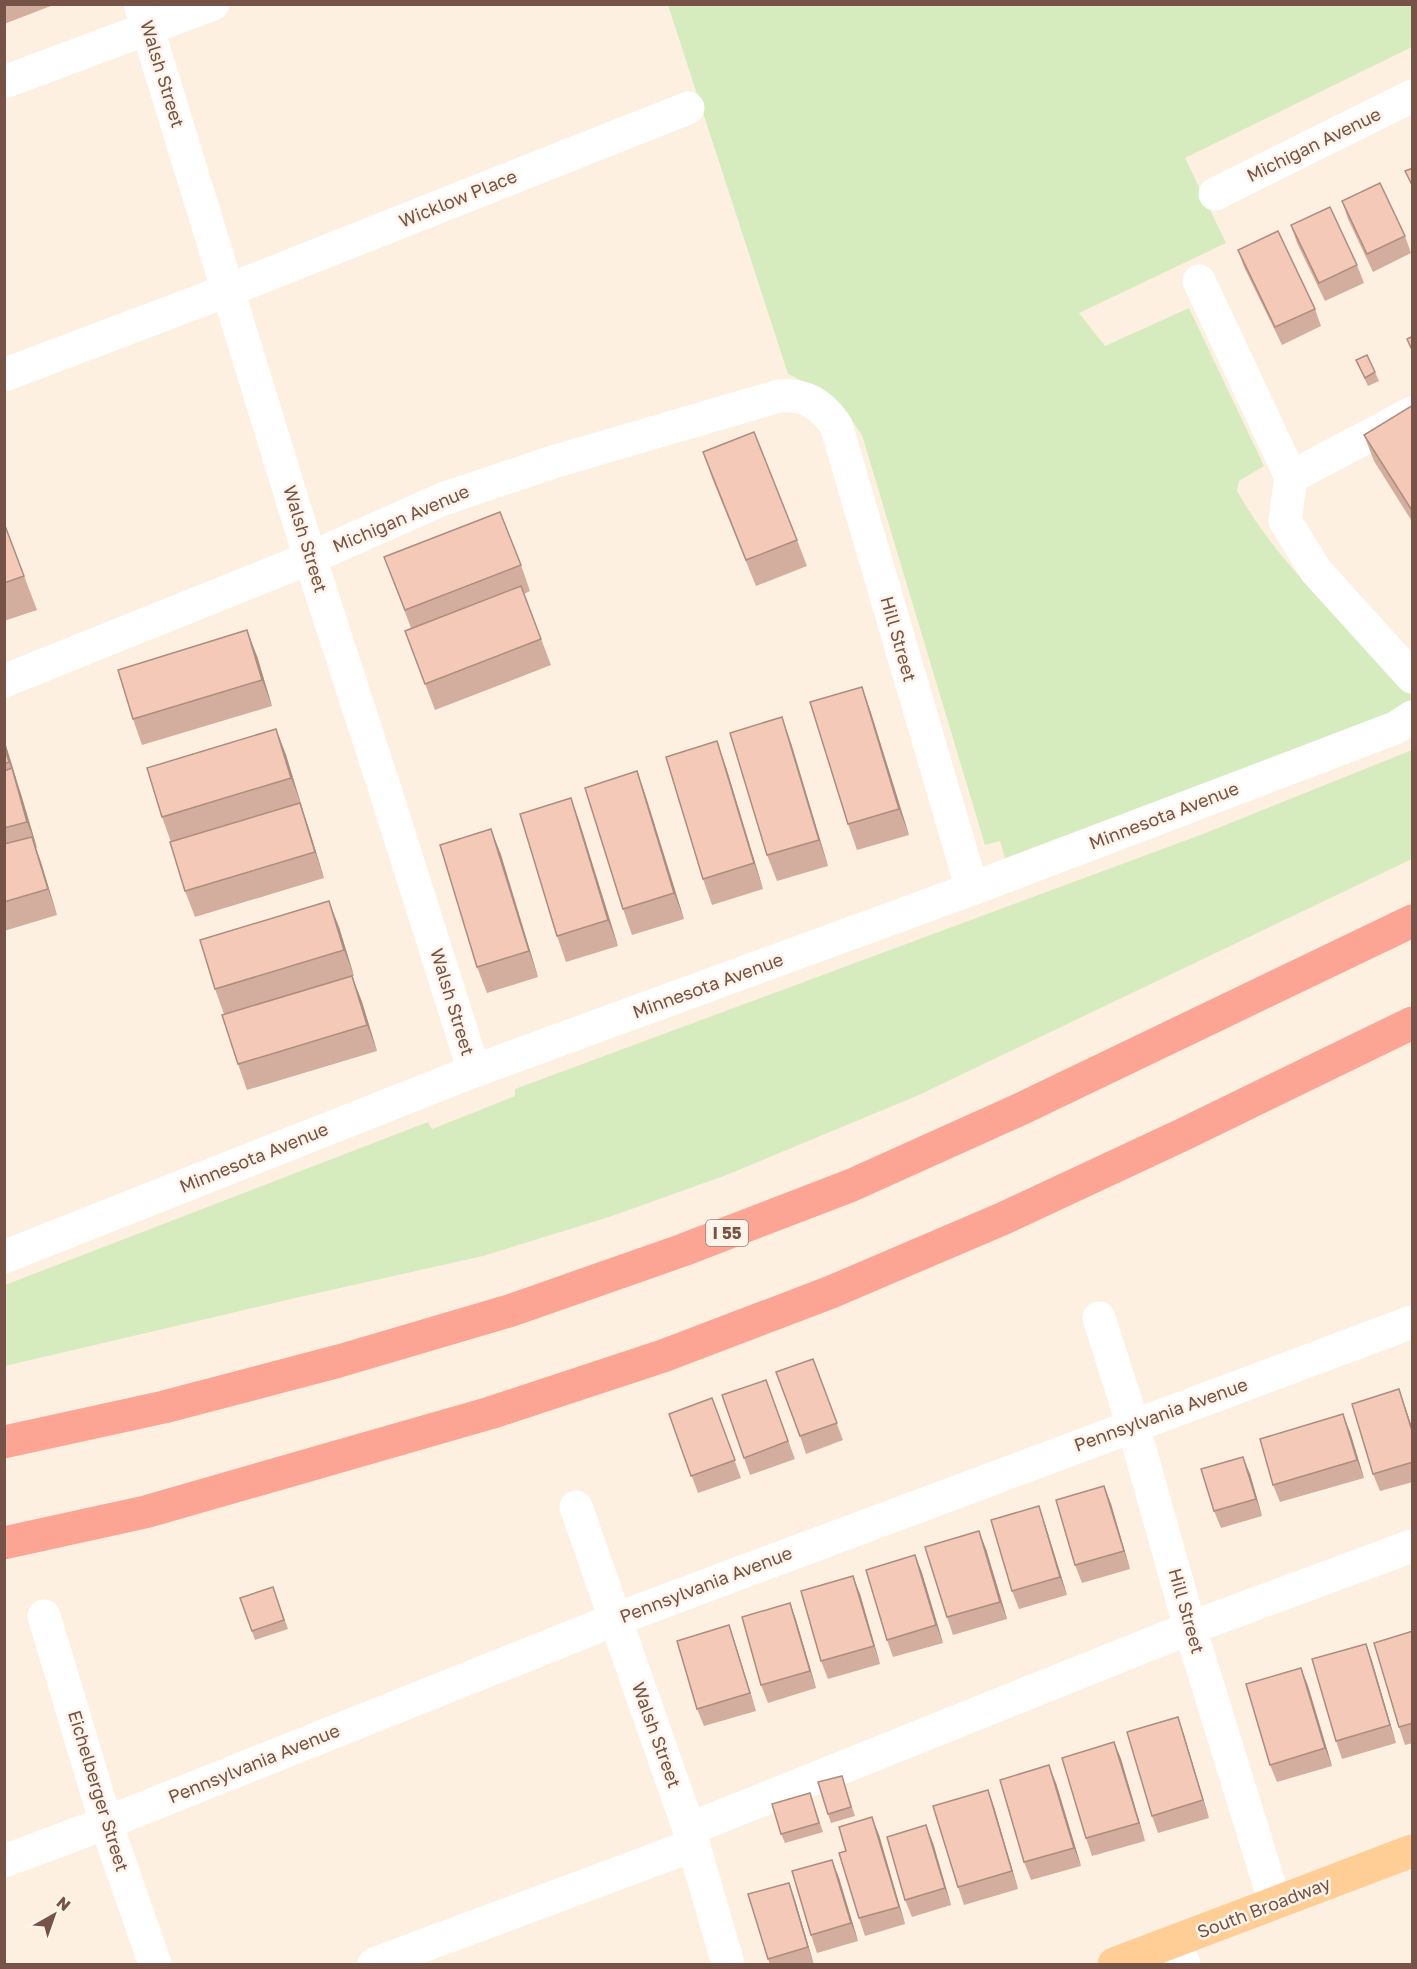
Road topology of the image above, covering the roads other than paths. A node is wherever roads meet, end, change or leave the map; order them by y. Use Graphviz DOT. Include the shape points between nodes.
graph roads {
  1 [pos="213,4"];
  2 [pos="144,17"];
  3 [pos="4,82"];
  4 [pos="1413,96"];
  5 [pos="687,108"];
  6 [pos="1215,194"];
  7 [pos="1199,281"];
  8 [pos="229,290"];
  9 [pos="4,375"];
  10 [pos="808,399"];
  11 [pos="1413,413"];
  12 [pos="1291,477"];
  13 [pos="310,558"];
  14 [pos="1413,677"];
  15 [pos="4,681"];
  16 [pos="1413,717"];
  17 [pos="972,889"];
  18 [pos="1413,921"];
  19 [pos="1413,1023"];
  20 [pos="474,1071"];
  21 [pos="4,1257"];
  22 [pos="1099,1318"];
  23 [pos="1413,1322"];
  24 [pos="1134,1425"];
  25 [pos="4,1442"];
  26 [pos="576,1507"];
  27 [pos="4,1543"];
  28 [pos="1413,1546"];
  29 [pos="44,1616"];
  30 [pos="614,1620"];
  31 [pos="1190,1628"];
  32 [pos="106,1823"];
  33 [pos="692,1837"];
  34 [pos="1413,1851"];
  35 [pos="4,1861"];
  36 [pos="1275,1903"];
  37 [pos="1180,1953"];
  38 [pos="154,1965"];
  39 [pos="374,1965"];
  40 [pos="728,1965"];
  41 [pos="1114,1965"];
  1 -- 2 [label="street"];
  2 -- 3 [label="street"];
  2 -- 8 [label="street, Walsh Street"];
  4 -- 6 [label="street, Michigan Avenue"];
  5 -- 8 [label="street, Wicklow Place"];
  7 -- 12 [label="street"];
  8 -- 9 [label="street, Wicklow Place"];
  8 -- 13 [label="street, Walsh Street"];
  10 -- 13 [label="street, Michigan Avenue" via="780,396 553,462 443,499"];
  10 -- 17 [label="street, Hill Street" via="825,410 836,425"];
  11 -- 12 [label="street"];
  12 -- 14 [label="street" via="1285,521 1316,571"];
  13 -- 15 [label="street, Michigan Avenue"];
  13 -- 20 [label="street, Walsh Street"];
  16 -- 17 [label="street, Minnesota Avenue" via="1395,728"];
  17 -- 20 [label="street, Minnesota Avenue"];
  18 -- 25 [label="highway, I 55" via="852,1185 683,1250 512,1310 339,1361 164,1407"];
  19 -- 27 [label="highway" via="1002,1219 831,1292 663,1356 490,1413 145,1512"];
  20 -- 21 [label="street, Minnesota Avenue"];
  22 -- 24 [label="street, Hill Street"];
  23 -- 24 [label="street, Pennsylvania Avenue"];
  24 -- 30 [label="street, Pennsylvania Avenue"];
  24 -- 31 [label="street, Hill Street"];
  26 -- 30 [label="street, Walsh Street"];
  28 -- 31 [label="street"];
  29 -- 32 [label="street, Eichelberger Street"];
  30 -- 32 [label="street, Pennsylvania Avenue"];
  30 -- 33 [label="street, Walsh Street"];
  31 -- 33 [label="street"];
  31 -- 36 [label="street, Hill Street"];
  32 -- 35 [label="street, Pennsylvania Avenue"];
  32 -- 38 [label="street, Eichelberger Street"];
  33 -- 39 [label="street"];
  33 -- 40 [label="street, Walsh Street"];
  34 -- 36 [label="main road, South Broadway"];
  36 -- 37 [label="main road, South Broadway"];
  37 -- 41 [label="main road, South Broadway"];
}
